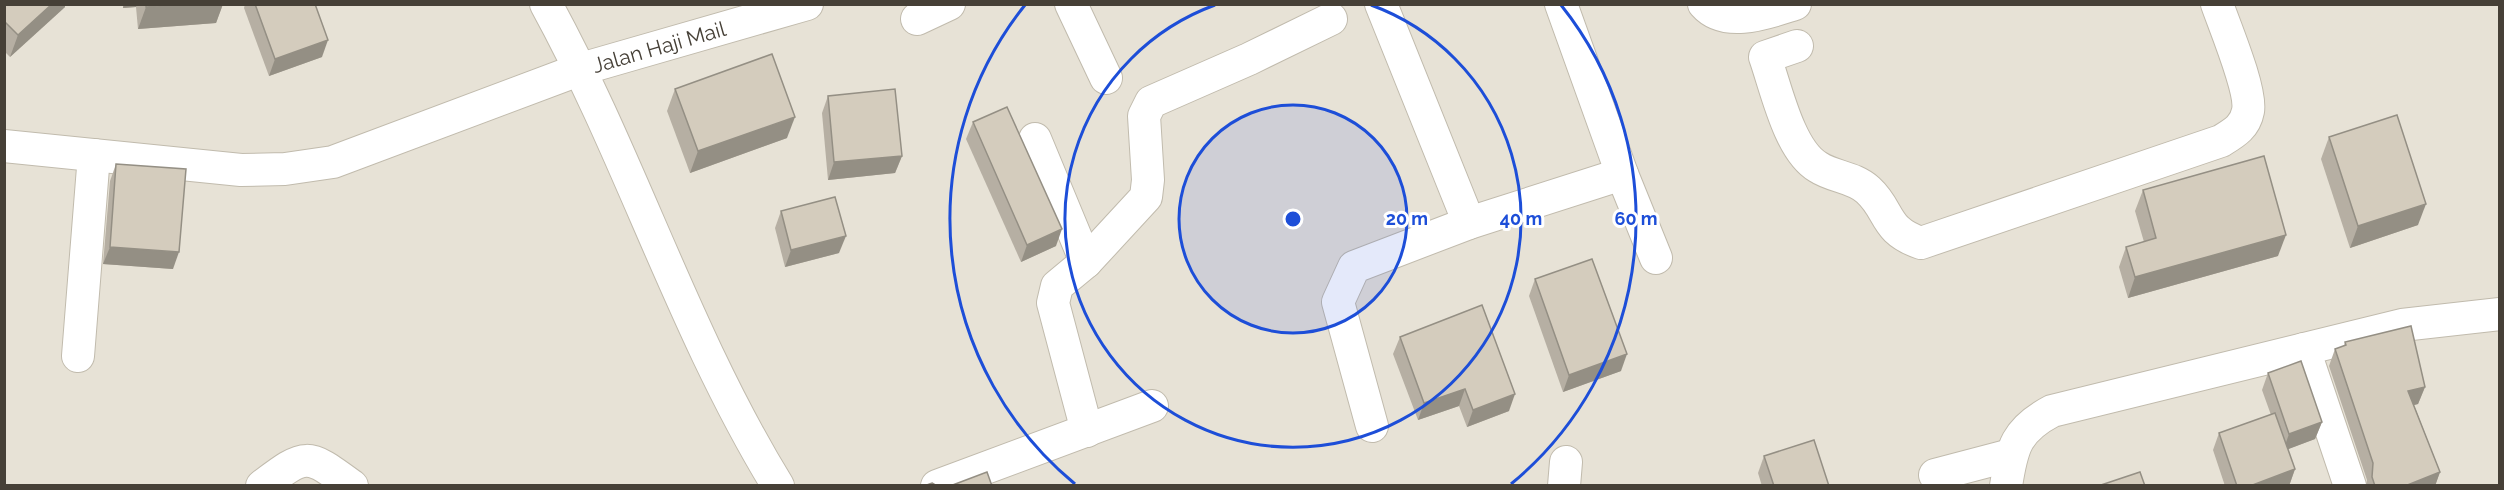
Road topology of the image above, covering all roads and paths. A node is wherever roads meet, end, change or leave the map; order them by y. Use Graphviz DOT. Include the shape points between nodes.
graph roads {
  1 [pos="546,4"];
  2 [pos="807,4"];
  3 [pos="949,4"];
  4 [pos="1071,4"];
  5 [pos="1381,4"];
  6 [pos="1562,4"];
  7 [pos="1704,4"];
  8 [pos="1795,4"];
  9 [pos="2217,4"];
  10 [pos="917,19"];
  11 [pos="1331,19"];
  12 [pos="1797,46"];
  13 [pos="581,69"];
  14 [pos="1106,78"];
  15 [pos="1035,139"];
  16 [pos="4,146"];
  17 [pos="94,155"];
  18 [pos="1622,174"];
  19 [pos="1469,223"];
  20 [pos="1656,258"];
  21 [pos="1086,262"];
  22 [pos="2499,314"];
  23 [pos="2304,349"];
  24 [pos="78,356"];
  25 [pos="1152,406"];
  26 [pos="1372,426"];
  27 [pos="1087,431"];
  28 [pos="2011,455"];
  29 [pos="1935,475"];
  30 [pos="262,486"];
  31 [pos="352,486"];
  32 [pos="778,486"];
  33 [pos="938,486"];
  34 [pos="2006,486"];
  35 [pos="2350,486"];
  1 -- 13 [label="street, Jalan Haji Mail"];
  2 -- 13 [label="street, Jalan Haji Mail"];
  3 -- 10 [label="street"];
  4 -- 14 [label="street"];
  5 -- 19 [label="street"];
  6 -- 18 [label="street"];
  7 -- 8 [label="street" via="1708,9 1739,19"];
  9 -- 12 [label="street" via="2247,92 2248,111 2240,130 2221,141 1921,243 1903,237 1868,190 1818,167 1803,153 1792,135 1765,57"];
  11 -- 21 [label="street" via="1151,102 1144,117 1146,197"];
  13 -- 17 [label="street" via="333,162 241,170"];
  13 -- 32 [label="street" via="683,306"];
  15 -- 21 [label="street"];
  16 -- 17 [label="street"];
  17 -- 24 [label="street"];
  18 -- 19 [label="street"];
  18 -- 20 [label="street"];
  19 -- 26 [label="street" via="1354,267 1338,302"];
  21 -- 27 [label="street" via="1058,286 1053,303"];
  22 -- 23 [label="street" via="2402,325"];
  23 -- 28 [label="street" via="2052,411 2029,426 2017,439"];
  23 -- 35 [label="street"];
  25 -- 27 [label="street"];
  27 -- 33 [label="street"];
  28 -- 29 [label="street"];
  28 -- 34 [label="street"];
  30 -- 31 [label="street" via="300,459 317,461"];
}
